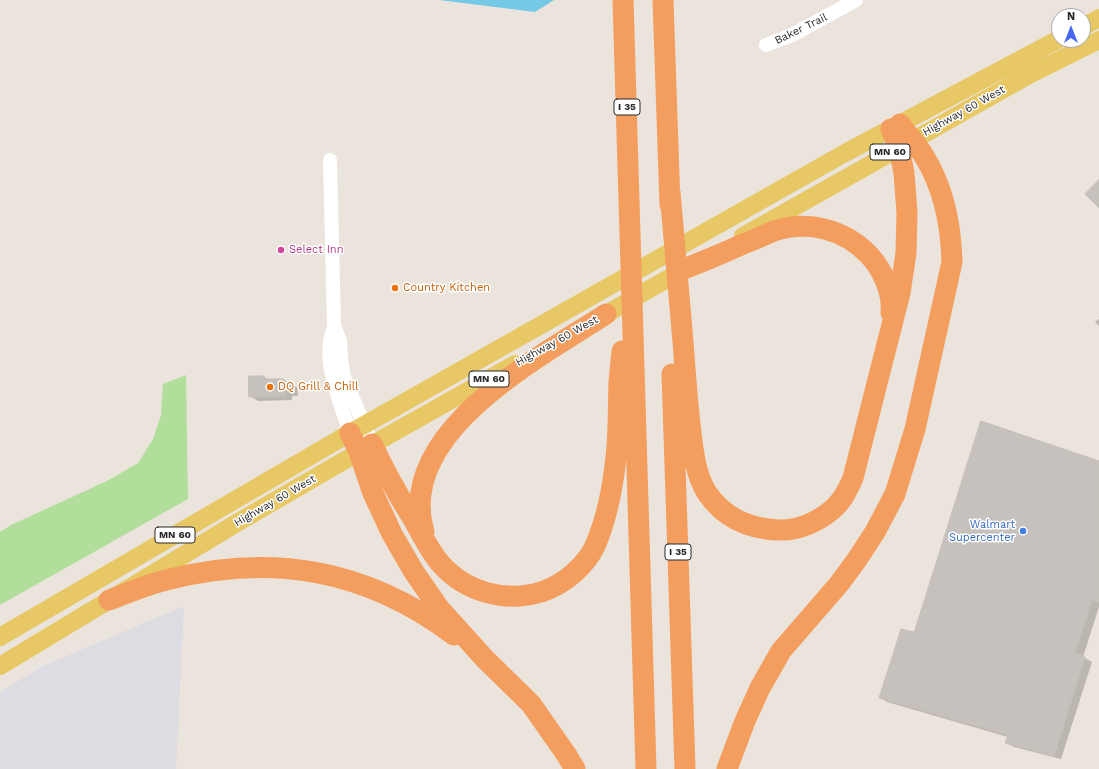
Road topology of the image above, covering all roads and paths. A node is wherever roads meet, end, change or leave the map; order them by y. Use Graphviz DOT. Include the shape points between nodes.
graph roads {
  1 [pos="623,0"];
  2 [pos="663,0"];
  3 [pos="856,0"];
  4 [pos="1099,40"];
  5 [pos="1051,44"];
  6 [pos="766,45"];
  7 [pos="900,135"];
  8 [pos="330,160"];
  9 [pos="684,269"];
  10 [pos="606,314"];
  11 [pos="676,332"];
  12 [pos="890,332"];
  13 [pos="627,360"];
  14 [pos="357,429"];
  15 [pos="366,448"];
  16 [pos="428,545"];
  17 [pos="109,600"];
  18 [pos="0,637"];
  19 [pos="485,659"];
  20 [pos="0,666"];
  21 [pos="575,769"];
  22 [pos="646,769"];
  23 [pos="685,769"];
  24 [pos="727,769"];
  1 -- 13 [label="highway, I 35" via="630,215"];
  2 -- 11 [label="highway"];
  3 -- 6 [label="street, Baker Trail" via="792,36"];
  4 -- 7 [label="main road, Highway 60 West / MN 60"];
  5 -- 7 [label="main road, Highway 60 West / MN 60"];
  7 -- 9 [label="main road, Highway 60 West / MN 60"];
  7 -- 12 [label="highway" via="907,213 906,253 900,293"];
  7 -- 14 [label="main road, Highway 60 West / MN 60" via="845,153"];
  7 -- 24 [label="highway" via="932,170 946,210 951,236 952,262 915,429 895,494 875,532 839,584 781,651 760,688"];
  8 -- 14 [label="street" via="334,326 330,342 330,360 333,378"];
  9 -- 10 [label="main road, Highway 60 West / MN 60"];
  9 -- 12 [label="highway" via="774,231 810,226 829,230 846,237 875,261 890,295"];
  10 -- 15 [label="main road, Highway 60 West / MN 60"];
  10 -- 16 [label="highway" via="484,397 463,417 445,440 429,463 420,496 420,513"];
  11 -- 12 [label="highway" via="687,394 694,459 707,493 718,507 733,518 750,526 785,531 803,527 834,508 854,478"];
  11 -- 23 [label="highway, I 35"];
  13 -- 16 [label="highway" via="611,493 594,547 583,564 568,578 551,589 530,595 510,597 490,594 472,588 454,577 440,563"];
  13 -- 22 [label="highway"];
  14 -- 15 [label="highway"];
  14 -- 18 [label="main road, Highway 60 West / MN 60"];
  15 -- 16 [label="highway"];
  15 -- 17 [label="main road, Highway 60 West / MN 60"];
  15 -- 19 [label="highway" via="373,494 388,527 414,572 440,608"];
  17 -- 19 [label="highway" via="164,580 215,570 279,567 312,571 355,582 394,598 442,627"];
  17 -- 20 [label="main road, Highway 60 West / MN 60"];
  19 -- 21 [label="highway" via="530,704"];
}
